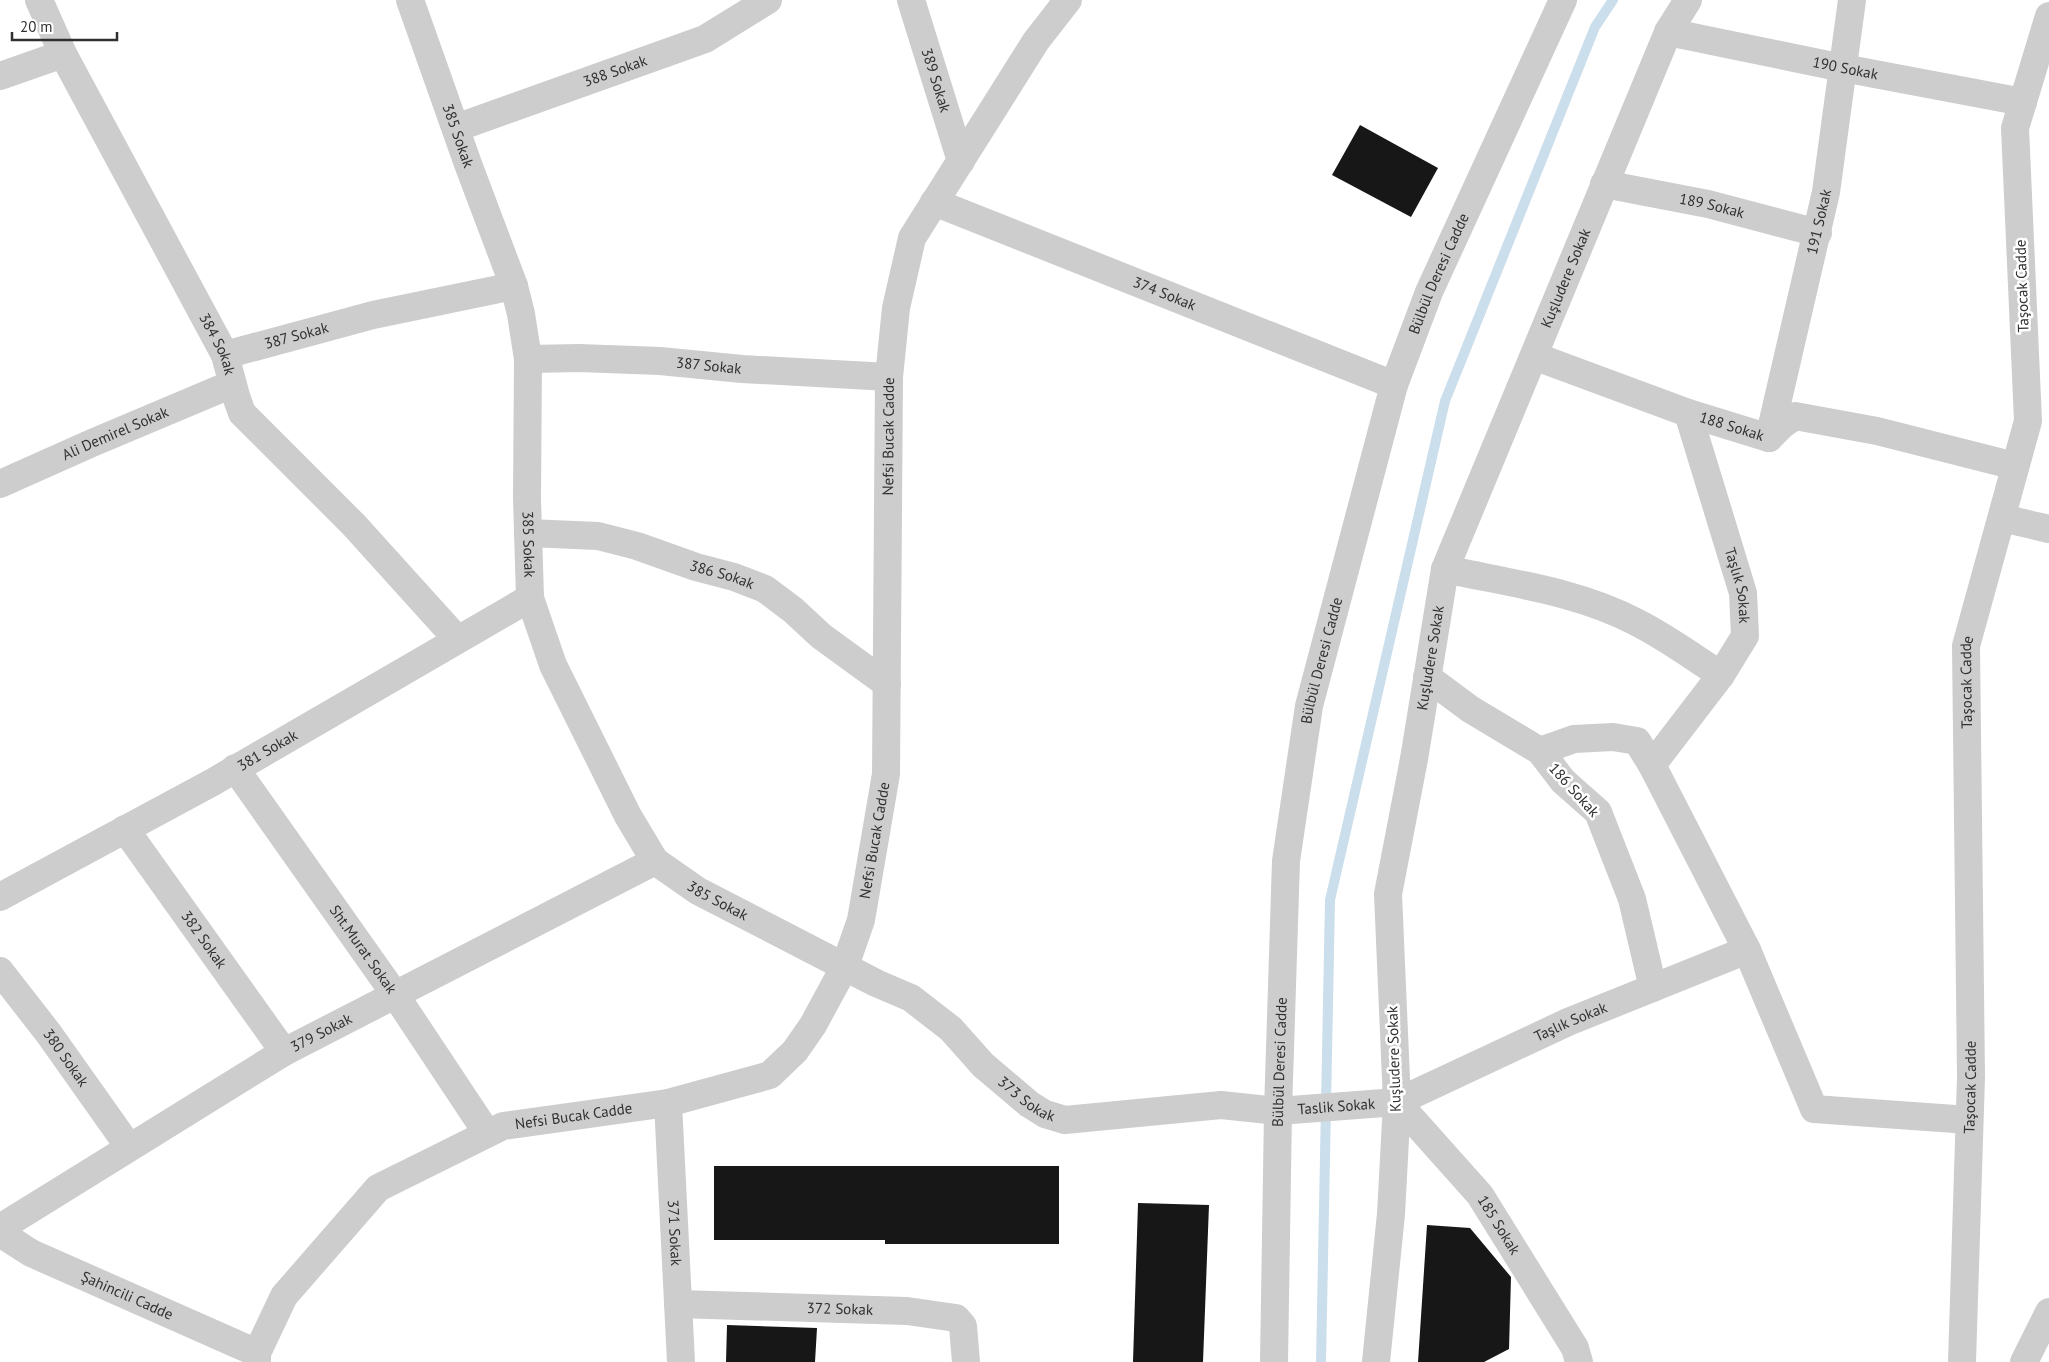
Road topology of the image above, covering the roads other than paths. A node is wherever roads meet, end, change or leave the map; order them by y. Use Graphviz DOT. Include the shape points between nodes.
graph roads {
  1 [pos="39,0"];
  2 [pos="410,0"];
  3 [pos="768,0"];
  4 [pos="911,0"];
  5 [pos="1068,0"];
  6 [pos="1563,0"];
  7 [pos="1688,0"];
  8 [pos="1852,0"];
  9 [pos="2049,16"];
  10 [pos="1668,32"];
  11 [pos="63,54"];
  12 [pos="1843,68"];
  13 [pos="0,76"];
  14 [pos="2023,102"];
  15 [pos="456,128"];
  16 [pos="960,161"];
  17 [pos="1604,184"];
  18 [pos="934,202"];
  19 [pos="1818,233"];
  20 [pos="514,286"];
  21 [pos="225,355"];
  22 [pos="1534,356"];
  23 [pos="528,359"];
  24 [pos="889,377"];
  25 [pos="232,384"];
  26 [pos="1394,385"];
  27 [pos="1688,413"];
  28 [pos="2038,420"];
  29 [pos="1769,438"];
  30 [pos="2016,466"];
  31 [pos="0,484"];
  32 [pos="2002,518"];
  33 [pos="2049,529"];
  34 [pos="528,533"];
  35 [pos="1444,569"];
  36 [pos="530,598"];
  37 [pos="458,639"];
  38 [pos="1721,675"];
  39 [pos="1427,677"];
  40 [pos="887,684"];
  41 [pos="1540,751"];
  42 [pos="1652,765"];
  43 [pos="235,768"];
  44 [pos="125,829"];
  45 [pos="655,862"];
  46 [pos="0,897"];
  47 [pos="1747,950"];
  48 [pos="845,966"];
  49 [pos="0,971"];
  50 [pos="1653,988"];
  51 [pos="396,996"];
  52 [pos="284,1052"];
  53 [pos="1397,1102"];
  54 [pos="668,1103"];
  55 [pos="1278,1111"];
  56 [pos="1969,1120"];
  57 [pos="487,1133"];
  58 [pos="129,1146"];
  59 [pos="0,1228"];
  60 [pos="0,1233"];
  61 [pos="678,1304"];
  62 [pos="2049,1312"];
  63 [pos="257,1358"];
  64 [pos="680,1362"];
  65 [pos="966,1362"];
  66 [pos="1274,1362"];
  67 [pos="1376,1362"];
  68 [pos="1579,1362"];
  69 [pos="1962,1362"];
  70 [pos="2024,1362"];
  1 -- 11 [label="street, 384 Sokak"];
  2 -- 15 [label="street, 385 Sokak"];
  3 -- 15 [label="street, 388 Sokak" via="704,39"];
  4 -- 16 [label="street, 389 Sokak"];
  5 -- 16 [label="street, Nefsi Bucak Cadde" via="1036,41"];
  6 -- 26 [label="street, Bülbül Deresi Cadde" via="1429,292"];
  7 -- 10 [label="street, Kuşludere Sokak"];
  8 -- 12 [label="street, 191 Sokak"];
  9 -- 14 [label="street, Taşocak Cadde"];
  10 -- 12 [label="street, 190 Sokak"];
  10 -- 17 [label="street, Kuşludere Sokak"];
  11 -- 13 [label="street"];
  11 -- 21 [label="street, 384 Sokak"];
  12 -- 14 [label="street, 190 Sokak"];
  12 -- 19 [label="street, 191 Sokak"];
  14 -- 28 [label="street, Taşocak Cadde" via="2015,128"];
  15 -- 20 [label="street, 385 Sokak"];
  16 -- 18 [label="street, Nefsi Bucak Cadde"];
  17 -- 19 [label="street, 189 Sokak" via="1708,204"];
  17 -- 22 [label="street, Kuşludere Sokak"];
  18 -- 24 [label="street, Nefsi Bucak Cadde" via="912,238 896,308"];
  18 -- 26 [label="street, 374 Sokak"];
  19 -- 29 [label="street, 191 Sokak"];
  20 -- 21 [label="street, 387 Sokak" via="373,315"];
  20 -- 23 [label="street, 385 Sokak"];
  21 -- 25 [label="street, 384 Sokak"];
  22 -- 27 [label="street, 188 Sokak"];
  22 -- 35 [label="street, Kuşludere Sokak"];
  23 -- 24 [label="street, 387 Sokak" via="660,361 742,370"];
  23 -- 34 [label="street, 385 Sokak"];
  24 -- 40 [label="street, Nefsi Bucak Cadde"];
  25 -- 31 [label="street, Ali Demirel Sokak"];
  25 -- 37 [label="street, 384 Sokak" via="242,413 354,525"];
  26 -- 55 [label="street, Bülbül Deresi Cadde" via="1308,706 1286,860"];
  27 -- 29 [label="street, 188 Sokak"];
  27 -- 38 [label="street, Taşlık Sokak" via="1743,593 1744,636"];
  28 -- 30 [label="street, Taşocak Cadde"];
  29 -- 30 [label="street, 188 Sokak" via="1795,416 1877,431"];
  30 -- 32 [label="street, Taşocak Cadde"];
  32 -- 33 [label="street"];
  32 -- 56 [label="street, Taşocak Cadde" via="1966,646"];
  34 -- 36 [label="street, 385 Sokak"];
  34 -- 40 [label="street, 386 Sokak" via="606,538 765,589 821,636"];
  35 -- 38 [label="street" via="1590,603 1636,622"];
  35 -- 39 [label="street, Kuşludere Sokak"];
  36 -- 37 [label="street, 381 Sokak"];
  36 -- 45 [label="street, 385 Sokak" via="553,665 628,816"];
  37 -- 43 [label="street, 381 Sokak"];
  38 -- 42 [label="street, Taşlık Sokak"];
  39 -- 41 [label="street, 186 Sokak"];
  39 -- 53 [label="street, Kuşludere Sokak" via="1388,894"];
  40 -- 48 [label="street, Nefsi Bucak Cadde" via="886,774 861,920"];
  41 -- 42 [label="street" via="1574,739 1614,737 1637,741"];
  41 -- 50 [label="street, 186 Sokak" via="1563,781 1598,812 1632,898"];
  42 -- 47 [label="street"];
  43 -- 44 [label="street, 381 Sokak"];
  43 -- 51 [label="street, Sht.Murat Sokak"];
  44 -- 46 [label="street, 381 Sokak"];
  44 -- 52 [label="street, 382 Sokak"];
  45 -- 48 [label="street, 385 Sokak" via="698,892"];
  45 -- 51 [label="street, 379 Sokak"];
  47 -- 50 [label="street, Taşlık Sokak"];
  47 -- 56 [label="street" via="1814,1109"];
  48 -- 54 [label="street, Nefsi Bucak Cadde" via="813,1025 795,1051 770,1075"];
  48 -- 55 [label="street, 373 Sokak" via="911,998 951,1029 983,1065 1046,1114 1065,1120 1221,1105"];
  49 -- 58 [label="street, 380 Sokak"];
  50 -- 53 [label="street, Taşlık Sokak" via="1568,1022"];
  51 -- 52 [label="street, 379 Sokak"];
  51 -- 57 [label="street, Sht.Murat Sokak"];
  52 -- 58 [label="street, 379 Sokak"];
  53 -- 55 [label="street, Taslik Sokak"];
  53 -- 67 [label="street, Kuşludere Sokak" via="1391,1214"];
  53 -- 68 [label="street, 185 Sokak" via="1480,1195 1575,1348"];
  54 -- 57 [label="street, Nefsi Bucak Cadde" via="504,1126"];
  54 -- 61 [label="street, 371 Sokak"];
  55 -- 66 [label="street, Bülbül Deresi Cadde"];
  56 -- 69 [label="street, Taşocak Cadde"];
  57 -- 63 [label="street, Nefsi Bucak Cadde" via="378,1188 284,1296"];
  58 -- 59 [label="street, 379 Sokak"];
  60 -- 63 [label="street, Şahincili Cadde" via="31,1253"];
  61 -- 64 [label="street, 371 Sokak"];
  61 -- 65 [label="street, 372 Sokak" via="908,1311 956,1318 963,1326"];
  62 -- 70 [label="street"];
}
